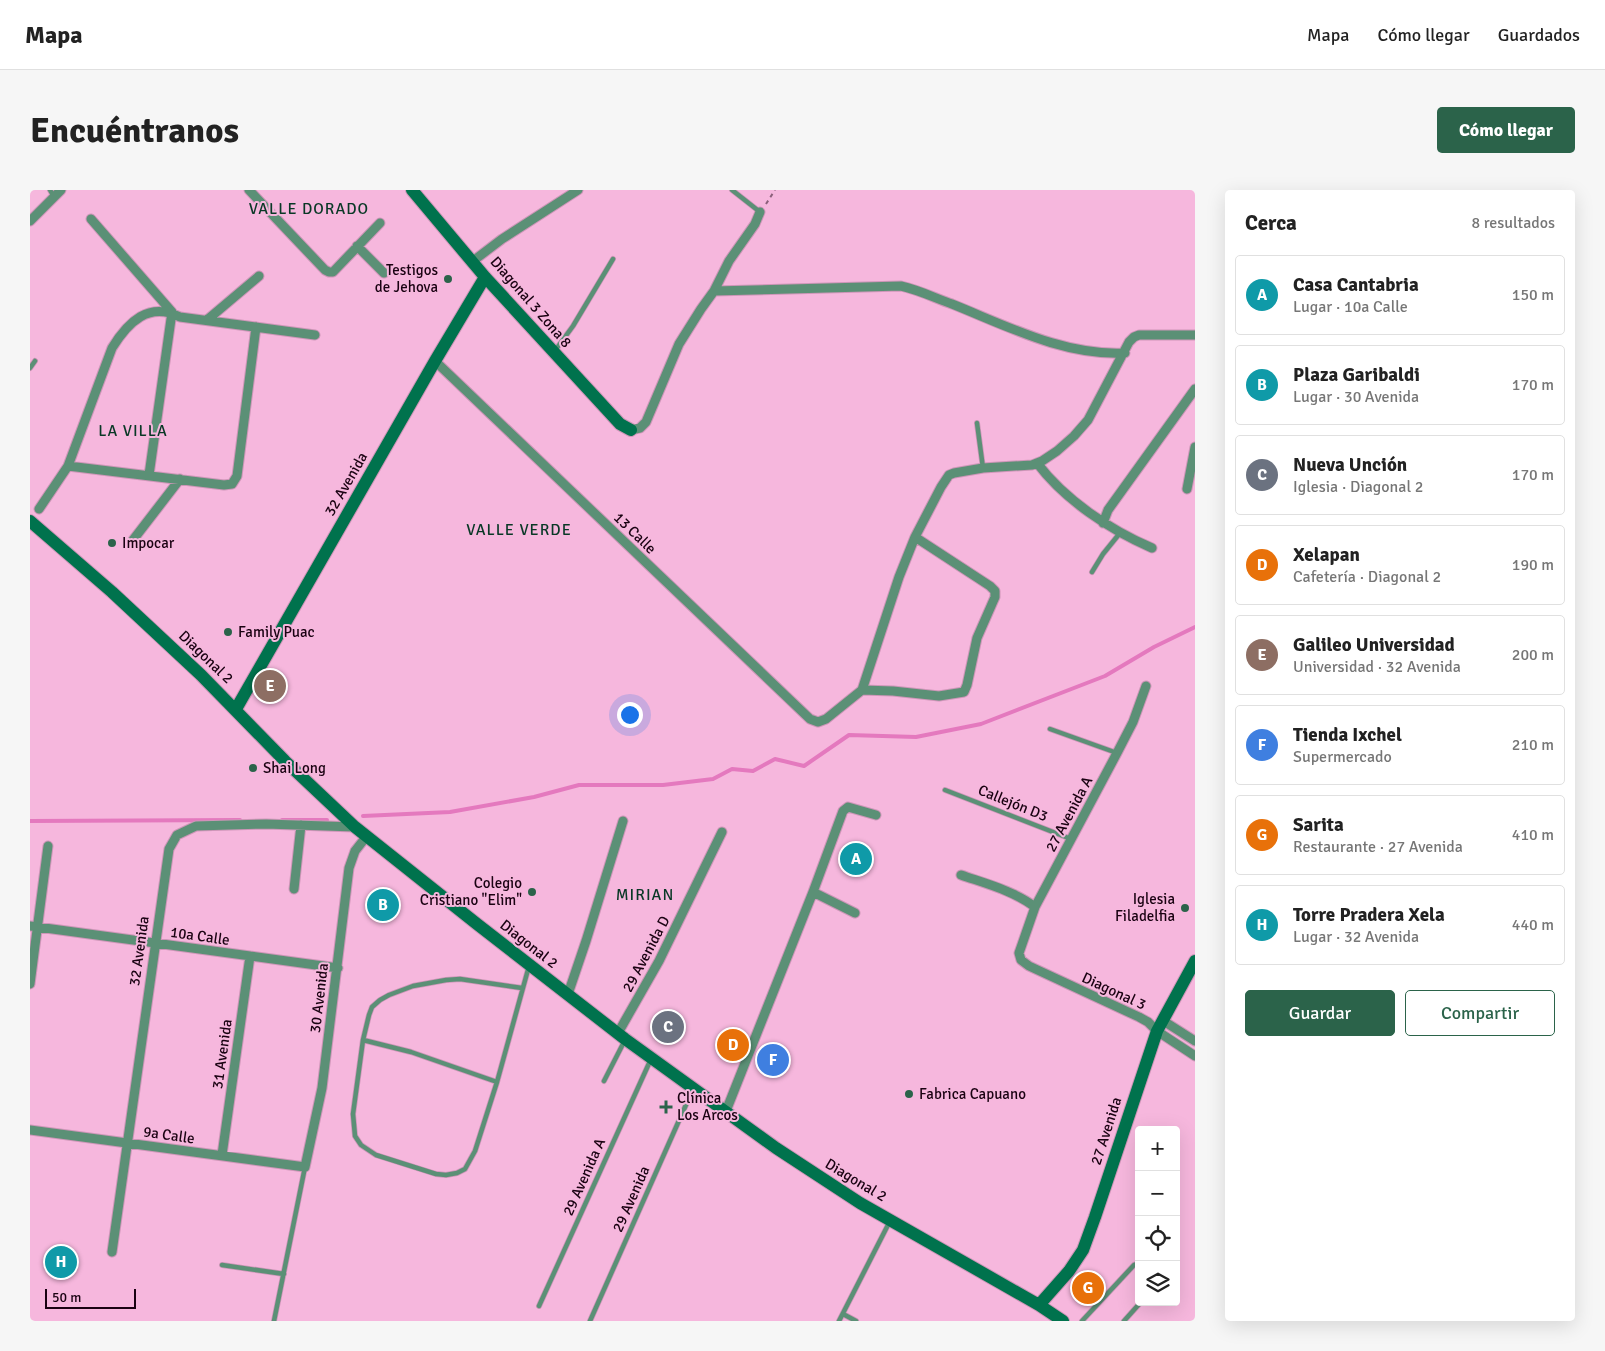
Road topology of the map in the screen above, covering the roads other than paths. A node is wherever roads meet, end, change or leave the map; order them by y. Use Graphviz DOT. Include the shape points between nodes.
graph roads {
  1 [pos="412,190"];
  2 [pos="578,190"];
  3 [pos="732,190"];
  4 [pos="55,192"];
  5 [pos="255,192"];
  6 [pos="760,212"];
  7 [pos="91,219"];
  8 [pos="30,221"];
  9 [pos="380,223"];
  10 [pos="358,246"];
  11 [pos="613,259"];
  12 [pos="473,261"];
  13 [pos="384,273"];
  14 [pos="259,276"];
  15 [pos="486,277"];
  16 [pos="714,291"];
  17 [pos="172,312"];
  18 [pos="207,320"];
  19 [pos="256,327"];
  20 [pos="1195,335"];
  21 [pos="315,336"];
  22 [pos="553,353"];
  23 [pos="1125,353"];
  24 [pos="35,361"];
  25 [pos="435,361"];
  26 [pos="30,368"];
  27 [pos="1195,389"];
  28 [pos="977,423"];
  29 [pos="632,430"];
  30 [pos="1195,447"];
  31 [pos="1036,463"];
  32 [pos="68,466"];
  33 [pos="983,468"];
  34 [pos="149,475"];
  35 [pos="180,479"];
  36 [pos="1187,489"];
  37 [pos="39,509"];
  38 [pos="30,521"];
  39 [pos="1103,522"];
  40 [pos="1120,533"];
  41 [pos="915,537"];
  42 [pos="133,540"];
  43 [pos="1152,548"];
  44 [pos="1092,572"];
  45 [pos="1146,686"];
  46 [pos="862,690"];
  47 [pos="236,709"];
  48 [pos="1050,729"];
  49 [pos="1117,753"];
  50 [pos="945,790"];
  51 [pos="876,815"];
  52 [pos="623,821"];
  53 [pos="301,825"];
  54 [pos="355,827"];
  55 [pos="722,832"];
  56 [pos="366,837"];
  57 [pos="1071,839"];
  58 [pos="48,846"];
  59 [pos="961,875"];
  60 [pos="294,889"];
  61 [pos="813,892"];
  62 [pos="1035,907"];
  63 [pos="855,913"];
  64 [pos="34,927"];
  65 [pos="157,944"];
  66 [pos="250,956"];
  67 [pos="1020,956"];
  68 [pos="1195,961"];
  69 [pos="529,964"];
  70 [pos="338,968"];
  71 [pos="30,984"];
  72 [pos="522,988"];
  73 [pos="568,994"];
  74 [pos="1160,1026"];
  75 [pos="622,1036"];
  76 [pos="363,1040"];
  77 [pos="1195,1041"];
  78 [pos="1195,1056"];
  79 [pos="652,1058"];
  80 [pos="604,1081"];
  81 [pos="497,1082"];
  82 [pos="693,1088"];
  83 [pos="726,1111"];
  84 [pos="30,1130"];
  85 [pos="129,1143"];
  86 [pos="222,1156"];
  87 [pos="305,1167"];
  88 [pos="890,1220"];
  89 [pos="112,1252"];
  90 [pos="222,1265"];
  91 [pos="1135,1265"];
  92 [pos="284,1274"];
  93 [pos="1039,1304"];
  94 [pos="539,1306"];
  95 [pos="1137,1306"];
  96 [pos="843,1314"];
  97 [pos="274,1321"];
  98 [pos="590,1321"];
  99 [pos="839,1321"];
  100 [pos="856,1321"];
  101 [pos="1064,1321"];
  102 [pos="1082,1321"];
  103 [pos="1124,1321"];
  1 -- 12 [label="main road, Diagonal 3 Zona 8"];
  2 -- 12 [label="street"];
  3 -- 6 [label="lane"];
  4 -- 8 [label="street"];
  5 -- 10 [label="street" via="325,270 333,272"];
  6 -- 16 [label="street"];
  7 -- 17 [label="street"];
  9 -- 10 [label="street"];
  10 -- 13 [label="street"];
  11 -- 22 [label="lane"];
  12 -- 15 [label="main road, Diagonal 3 Zona 8"];
  14 -- 18 [label="street"];
  15 -- 22 [label="main road, Diagonal 3 Zona 8"];
  15 -- 25 [label="main road, 32 Avenida"];
  16 -- 23 [label="street" via="901,286 1061,346 1086,352"];
  16 -- 29 [label="street" via="679,344 646,422"];
  17 -- 18 [label="street" via="180,317"];
  17 -- 32 [label="street" via="152,311 141,316 121,334 112,348"];
  17 -- 34 [label="street"];
  18 -- 19 [label="street"];
  19 -- 21 [label="street"];
  19 -- 35 [label="street" via="236,479 228,485"];
  20 -- 23 [label="street" via="1139,335 1129,342"];
  22 -- 29 [label="main road, Diagonal 3 Zona 8" via="620,424"];
  23 -- 31 [label="street" via="1084,424 1062,447"];
  24 -- 26 [label="lane"];
  25 -- 46 [label="street, 13 Calle" via="810,719 818,722 826,719"];
  25 -- 47 [label="main road, 32 Avenida"];
  27 -- 39 [label="street" via="1108,510"];
  28 -- 33 [label="lane"];
  30 -- 36 [label="street"];
  31 -- 33 [label="street"];
  31 -- 39 [label="street" via="1069,496"];
  32 -- 34 [label="street"];
  32 -- 37 [label="street"];
  33 -- 41 [label="street" via="949,475"];
  34 -- 35 [label="street"];
  35 -- 42 [label="street"];
  38 -- 47 [label="main road, Diagonal 2" via="112,592"];
  39 -- 40 [label="street"];
  40 -- 43 [label="street"];
  40 -- 44 [label="lane"];
  41 -- 46 [label="street" via="898,577"];
  41 -- 46 [label="street" via="995,590 977,638 967,685 964,692 939,696"];
  45 -- 49 [label="street, 27 Avenida A"];
  47 -- 54 [label="main road, Diagonal 2"];
  48 -- 49 [label="lane"];
  49 -- 57 [label="street, 27 Avenida A"];
  50 -- 57 [label="lane, Callejón D3"];
  51 -- 61 [label="street" via="846,808"];
  52 -- 73 [label="street"];
  53 -- 54 [label="street, 32 Avenida"];
  53 -- 60 [label="street"];
  53 -- 65 [label="street, 32 Avenida" via="196,826 177,835 169,849"];
  54 -- 56 [label="main road, Diagonal 2"];
  55 -- 75 [label="street, 29 Avenida D"];
  56 -- 69 [label="main road, Diagonal 2"];
  56 -- 70 [label="street, 30 Avenida" via="355,851 349,868"];
  57 -- 62 [label="street, 27 Avenida A"];
  58 -- 64 [label="street"];
  59 -- 62 [label="street" via="999,888"];
  61 -- 63 [label="street"];
  61 -- 83 [label="street"];
  62 -- 67 [label="street, 27 Avenida A" via="1019,949"];
  64 -- 65 [label="street, 10a Calle"];
  64 -- 71 [label="street"];
  65 -- 66 [label="street, 10a Calle"];
  65 -- 85 [label="street, 32 Avenida"];
  66 -- 70 [label="street, 10a Calle"];
  66 -- 86 [label="street, 31 Avenida"];
  67 -- 74 [label="street, Diagonal 3" via="1028,966"];
  68 -- 74 [label="main road, 27 Avenida"];
  69 -- 72 [label="lane"];
  69 -- 73 [label="main road, Diagonal 2"];
  70 -- 87 [label="street, 30 Avenida" via="322,1088"];
  72 -- 76 [label="lane" via="460,979 413,986 380,1000 372,1007"];
  72 -- 81 [label="lane"];
  73 -- 75 [label="main road, Diagonal 2"];
  74 -- 77 [label="street, Diagonal 3"];
  74 -- 78 [label="street, Diagonal 3"];
  74 -- 93 [label="main road, 27 Avenida" via="1083,1250"];
  75 -- 79 [label="main road, Diagonal 2"];
  75 -- 80 [label="lane"];
  76 -- 81 [label="lane" via="410,1052"];
  76 -- 81 [label="lane" via="353,1114 356,1136 361,1145 376,1156 436,1174 446,1175 465,1169"];
  79 -- 82 [label="main road, Diagonal 2"];
  79 -- 94 [label="lane, 29 Avenida A"];
  82 -- 83 [label="main road, Diagonal 2"];
  82 -- 98 [label="lane, 29 Avenida"];
  83 -- 88 [label="main road, Diagonal 2" via="817,1175"];
  84 -- 85 [label="street, 9a Calle"];
  85 -- 86 [label="street, 9a Calle"];
  85 -- 89 [label="street, 32 Avenida"];
  86 -- 87 [label="street, 9a Calle"];
  87 -- 92 [label="lane"];
  88 -- 93 [label="main road, Diagonal 2"];
  88 -- 96 [label="lane"];
  90 -- 92 [label="lane"];
  91 -- 102 [label="lane"];
  92 -- 97 [label="lane"];
  93 -- 101 [label="main road, Diagonal 2"];
  95 -- 103 [label="lane"];
  96 -- 99 [label="lane"];
  96 -- 100 [label="lane"];
}
